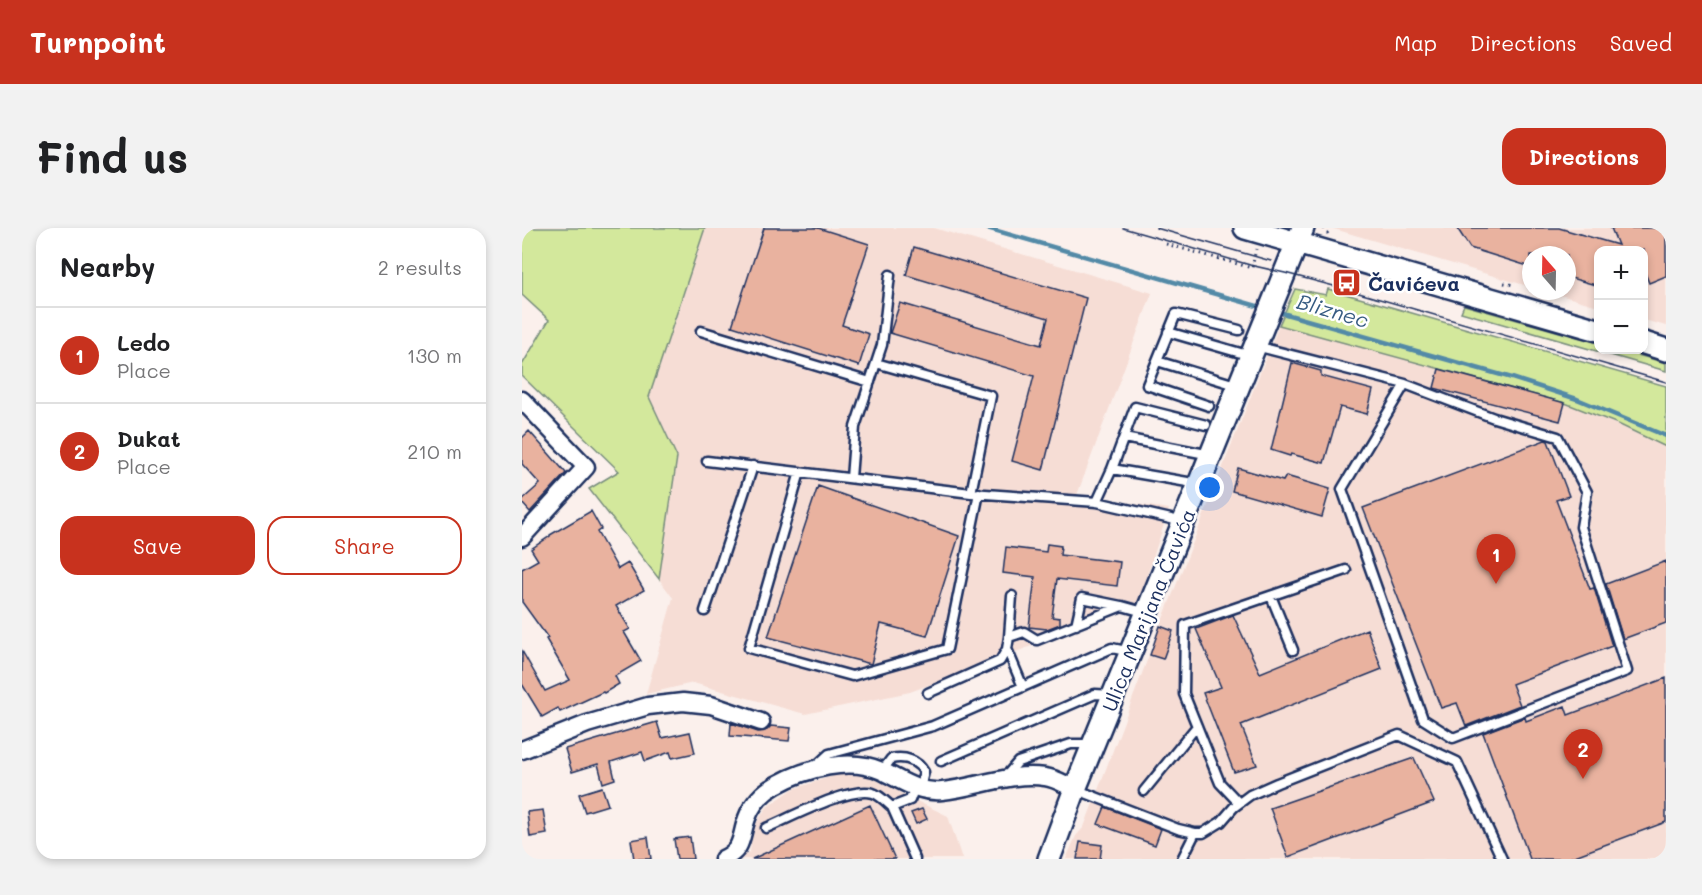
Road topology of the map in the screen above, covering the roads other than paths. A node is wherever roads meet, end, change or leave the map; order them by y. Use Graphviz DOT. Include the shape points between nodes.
graph roads {
  1 [pos="1251,236"];
  2 [pos="1300,236"];
  3 [pos="890,275"];
  4 [pos="1594,328"];
  5 [pos="1239,330"];
  6 [pos="701,331"];
  7 [pos="1168,332"];
  8 [pos="1648,344"];
  9 [pos="1666,350"];
  10 [pos="1253,351"];
  11 [pos="1157,361"];
  12 [pos="876,363"];
  13 [pos="870,382"];
  14 [pos="1405,384"];
  15 [pos="1239,386"];
  16 [pos="522,400"];
  17 [pos="1209,406"];
  18 [pos="1206,425"];
  19 [pos="1124,438"];
  20 [pos="1211,455"];
  21 [pos="707,460"];
  22 [pos="753,466"];
  23 [pos="1112,469"];
  24 [pos="800,472"];
  25 [pos="851,478"];
  26 [pos="1199,484"];
  27 [pos="975,493"];
  28 [pos="1097,502"];
  29 [pos="1184,522"];
  30 [pos="522,537"];
  31 [pos="1346,570"];
  32 [pos="1012,596"];
  33 [pos="1271,596"];
  34 [pos="1122,606"];
  35 [pos="705,611"];
  36 [pos="1147,613"];
  37 [pos="1076,626"];
  38 [pos="1009,637"];
  39 [pos="1007,649"];
  40 [pos="1293,650"];
  41 [pos="1131,652"];
  42 [pos="1023,687"];
  43 [pos="928,693"];
  44 [pos="1113,695"];
  45 [pos="761,722"];
  46 [pos="1197,726"];
  47 [pos="1093,744"];
  48 [pos="522,750"];
  49 [pos="941,761"];
  50 [pos="813,770"];
  51 [pos="882,771"];
  52 [pos="1003,779"];
  53 [pos="917,788"];
  54 [pos="1075,789"];
  55 [pos="1144,790"];
  56 [pos="1239,803"];
  57 [pos="892,807"];
  58 [pos="766,828"];
  59 [pos="1195,833"];
  60 [pos="723,859"];
  61 [pos="915,859"];
  62 [pos="1048,859"];
  63 [pos="1182,859"];
  64 [pos="1502,859"];
  1 -- 2 [label="street"];
  2 -- 4 [label="street"];
  2 -- 10 [label="street, Ulica Marijana Čavića"];
  3 -- 12 [label="lane" via="882,345"];
  5 -- 7 [label="lane" via="1176,314"];
  6 -- 13 [label="lane"];
  7 -- 10 [label="lane"];
  7 -- 11 [label="lane"];
  8 -- 9 [label="street"];
  10 -- 14 [label="lane"];
  10 -- 15 [label="street, Ulica Marijana Čavića"];
  11 -- 15 [label="lane"];
  11 -- 17 [label="lane" via="1147,386"];
  12 -- 13 [label="lane"];
  12 -- 27 [label="lane" via="991,396"];
  13 -- 25 [label="lane" via="855,427"];
  14 -- 14 [label="lane" via="1342,489 1423,718 1453,738 1627,670 1581,527 1587,492 1558,437"];
  15 -- 20 [label="street, Ulica Marijana Čavića"];
  16 -- 30 [label="street" via="586,467"];
  18 -- 19 [label="lane" via="1135,407"];
  19 -- 20 [label="lane"];
  19 -- 23 [label="lane"];
  20 -- 26 [label="street, Ulica Marijana Čavića"];
  21 -- 22 [label="lane"];
  22 -- 24 [label="lane"];
  22 -- 35 [label="lane"];
  23 -- 26 [label="lane"];
  23 -- 28 [label="lane"];
  24 -- 25 [label="lane"];
  24 -- 27 [label="lane" via="748,648 852,676 947,649"];
  25 -- 27 [label="lane"];
  26 -- 29 [label="street, Ulica Marijana Čavića"];
  27 -- 28 [label="lane"];
  28 -- 29 [label="lane"];
  29 -- 36 [label="street, Ulica Marijana Čavića"];
  31 -- 33 [label="lane"];
  32 -- 38 [label="lane"];
  33 -- 40 [label="lane"];
  33 -- 46 [label="lane" via="1185,626 1184,694"];
  34 -- 36 [label="lane"];
  34 -- 37 [label="lane"];
  34 -- 37 [label="lane" via="1082,598"];
  36 -- 41 [label="street, Ulica Marijana Čavića"];
  37 -- 38 [label="lane" via="1037,640 1024,632"];
  38 -- 39 [label="lane"];
  39 -- 42 [label="lane"];
  39 -- 43 [label="lane" via="1000,661"];
  41 -- 42 [label="lane" via="1112,648"];
  41 -- 44 [label="street, Ulica Marijana Čavića"];
  42 -- 50 [label="lane" via="933,726 829,754"];
  44 -- 47 [label="street, Ulica Marijana Čavića"];
  44 -- 49 [label="lane" via="1095,694"];
  45 -- 48 [label="street" via="711,705 683,702 648,706 587,724"];
  46 -- 55 [label="lane"];
  46 -- 56 [label="lane" via="1220,783"];
  47 -- 52 [label="lane" via="1071,744 1018,762"];
  47 -- 54 [label="street, Ulica Marijana Čavića"];
  50 -- 51 [label="street" via="849,765"];
  50 -- 60 [label="street" via="776,785 755,802 739,847"];
  51 -- 53 [label="street"];
  51 -- 53 [label="lane" via="891,759 910,759 920,764 924,772"];
  52 -- 53 [label="street" via="942,791"];
  52 -- 54 [label="street" via="1048,777"];
  53 -- 57 [label="lane" via="910,800"];
  54 -- 59 [label="lane"];
  54 -- 62 [label="street, Ulica Marijana Čavića"];
  56 -- 59 [label="lane" via="1221,822 1203,833"];
  56 -- 64 [label="lane" via="1277,783 1399,735 1457,762"];
  57 -- 58 [label="lane" via="875,793 859,792"];
  57 -- 61 [label="lane"];
  59 -- 63 [label="lane"];
}
